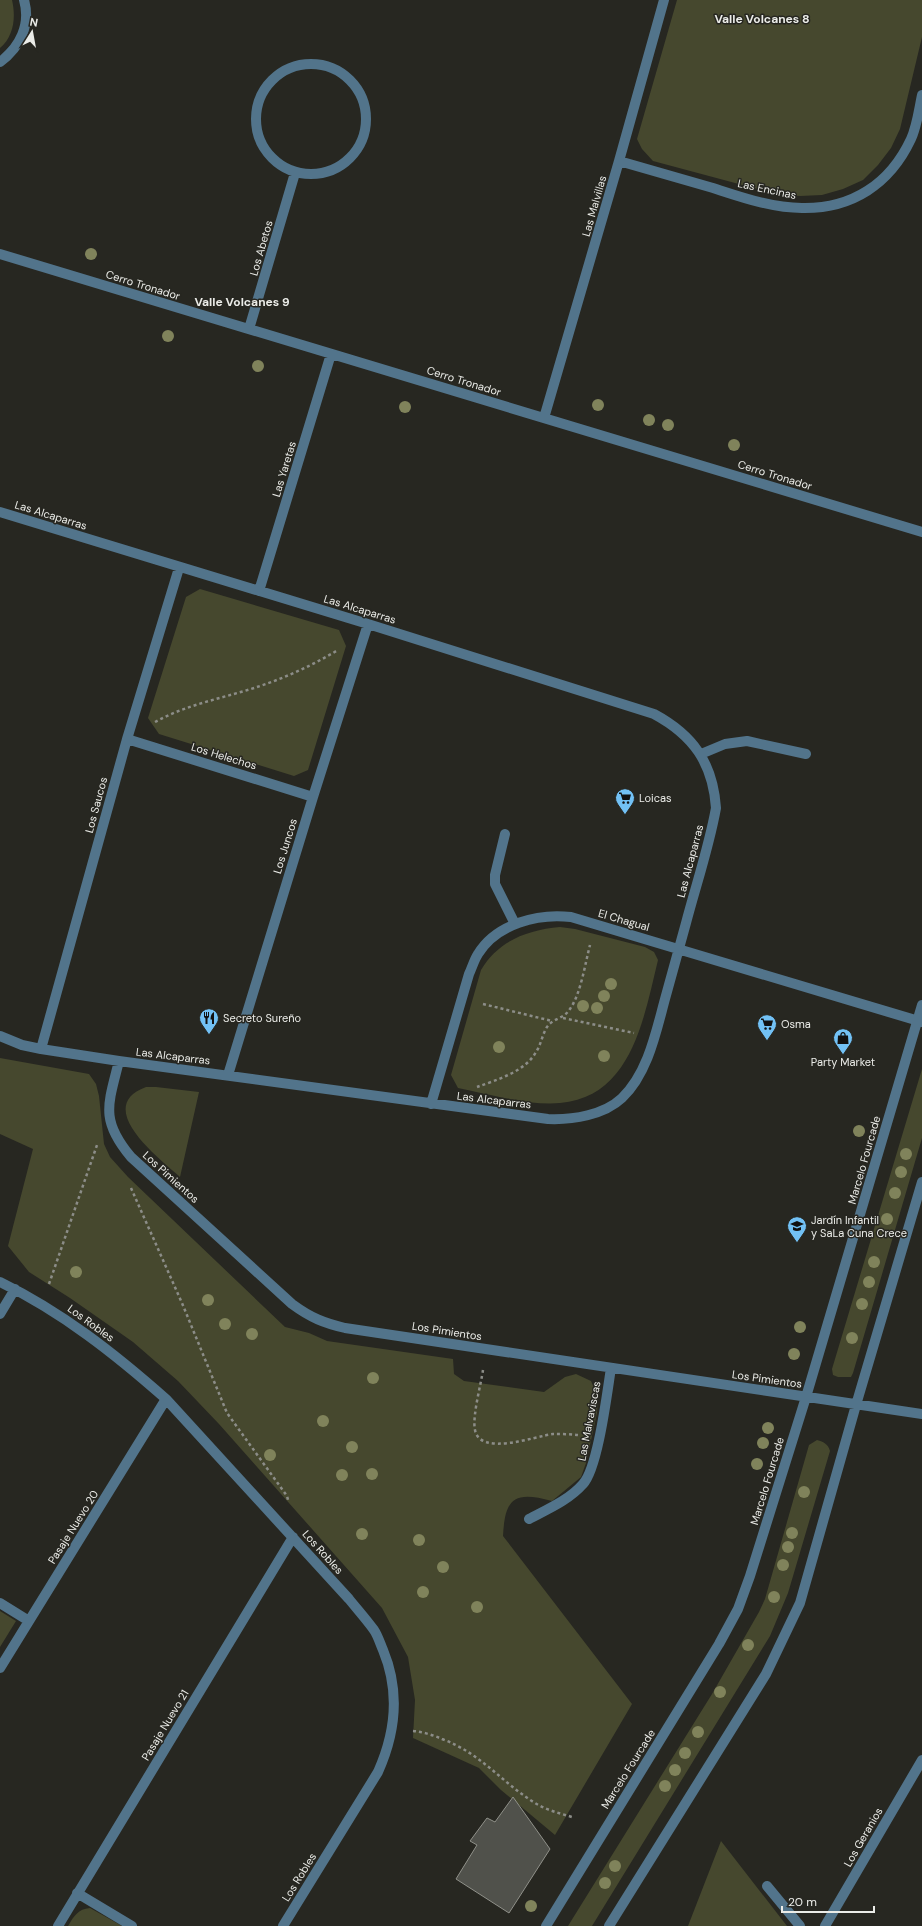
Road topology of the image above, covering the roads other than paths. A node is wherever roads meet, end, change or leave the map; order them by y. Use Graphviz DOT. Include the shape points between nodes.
graph roads {
  1 [pos="24,0"];
  2 [pos="664,0"];
  3 [pos="0,62"];
  4 [pos="922,95"];
  5 [pos="620,161"];
  6 [pos="295,173"];
  7 [pos="0,254"];
  8 [pos="249,329"];
  9 [pos="331,354"];
  10 [pos="544,418"];
  11 [pos="0,512"];
  12 [pos="922,532"];
  13 [pos="179,568"];
  14 [pos="260,591"];
  15 [pos="368,624"];
  16 [pos="127,739"];
  17 [pos="701,754"];
  18 [pos="806,754"];
  19 [pos="313,797"];
  20 [pos="505,834"];
  21 [pos="515,924"];
  22 [pos="679,948"];
  23 [pos="922,1005"];
  24 [pos="920,1021"];
  25 [pos="0,1036"];
  26 [pos="41,1049"];
  27 [pos="119,1061"];
  28 [pos="228,1075"];
  29 [pos="431,1104"];
  30 [pos="922,1182"];
  31 [pos="0,1282"];
  32 [pos="15,1289"];
  33 [pos="0,1314"];
  34 [pos="611,1368"];
  35 [pos="806,1397"];
  36 [pos="166,1399"];
  37 [pos="856,1405"];
  38 [pos="922,1414"];
  39 [pos="529,1519"];
  40 [pos="294,1537"];
  41 [pos="0,1603"];
  42 [pos="29,1621"];
  43 [pos="0,1668"];
  44 [pos="922,1760"];
  45 [pos="767,1886"];
  46 [pos="77,1893"];
  47 [pos="58,1926"];
  48 [pos="132,1926"];
  49 [pos="282,1926"];
  50 [pos="546,1926"];
  51 [pos="609,1926"];
  52 [pos="800,1926"];
  53 [pos="825,1926"];
  1 -- 3 [label="street" via="26,24 21,39 13,52"];
  2 -- 5 [label="street, Las Malvillas"];
  4 -- 5 [label="street, Las Encinas" via="912,138 887,176 868,192 827,206 802,208 754,200"];
  5 -- 10 [label="street, Las Malvillas"];
  6 -- 6 [label="street" via="312,175 343,165 355,154 363,140 367,123 366,107 359,91 349,79 335,69 302,64 287,70 273,79 263,92 257,107 256,124 260,140 268,154 280,166"];
  6 -- 8 [label="street, Los Abetos"];
  7 -- 8 [label="street, Cerro Tronador"];
  8 -- 9 [label="street, Cerro Tronador"];
  9 -- 10 [label="street, Cerro Tronador"];
  9 -- 14 [label="street, Las Yaretas"];
  10 -- 12 [label="street, Cerro Tronador"];
  11 -- 13 [label="street, Las Alcaparras"];
  13 -- 14 [label="street, Las Alcaparras"];
  13 -- 16 [label="street, Los Saucos"];
  14 -- 15 [label="street, Las Alcaparras"];
  15 -- 17 [label="street, Las Alcaparras" via="654,714 672,724"];
  15 -- 19 [label="street, Los Juncos"];
  16 -- 19 [label="street, Los Helechos"];
  16 -- 26 [label="street, Los Saucos"];
  17 -- 18 [label="street" via="725,744 747,741"];
  17 -- 22 [label="street, Las Alcaparras" via="710,775 716,808"];
  19 -- 28 [label="street, Los Juncos"];
  20 -- 21 [label="street" via="495,884"];
  21 -- 22 [label="street, El Chagual" via="541,916 556,916 596,924"];
  21 -- 29 [label="street, El Chagual" via="488,942 477,954"];
  22 -- 24 [label="street, El Chagual"];
  22 -- 29 [label="street, Las Alcaparras" via="646,1061 635,1083 622,1098 604,1110 565,1120"];
  23 -- 24 [label="street, Marcelo Fourcade"];
  24 -- 35 [label="street, Marcelo Fourcade"];
  25 -- 26 [label="street, Las Alcaparras"];
  26 -- 27 [label="street, Las Alcaparras"];
  27 -- 28 [label="street, Las Alcaparras"];
  27 -- 34 [label="street, Los Pimientos" via="110,1095 109,1112 112,1129 118,1141 131,1157 306,1315 320,1322 346,1328"];
  28 -- 29 [label="street, Las Alcaparras"];
  30 -- 37 [label="street"];
  31 -- 32 [label="street, Los Robles"];
  32 -- 33 [label="street"];
  32 -- 36 [label="street, Los Robles" via="42,1304 106,1349"];
  34 -- 35 [label="street, Los Pimientos"];
  34 -- 39 [label="street, Las Malvaviscas" via="593,1467 584,1484 561,1502"];
  35 -- 37 [label="street, Los Pimientos"];
  35 -- 50 [label="street, Marcelo Fourcade" via="738,1608 719,1644"];
  36 -- 40 [label="street, Los Robles"];
  36 -- 42 [label="street, Pasaje Nuevo 20"];
  37 -- 38 [label="street, Los Pimientos"];
  37 -- 51 [label="street" via="800,1603 788,1630 766,1674"];
  40 -- 46 [label="street, Pasaje Nuevo 21"];
  40 -- 49 [label="street, Los Robles" via="374,1631 388,1663 392,1680 394,1717 387,1753 378,1772"];
  41 -- 42 [label="street"];
  42 -- 43 [label="street, Pasaje Nuevo 20"];
  44 -- 53 [label="street, Los Geranios"];
  45 -- 52 [label="street"];
  46 -- 47 [label="street, Pasaje Nuevo 21"];
  46 -- 48 [label="street"];
}
